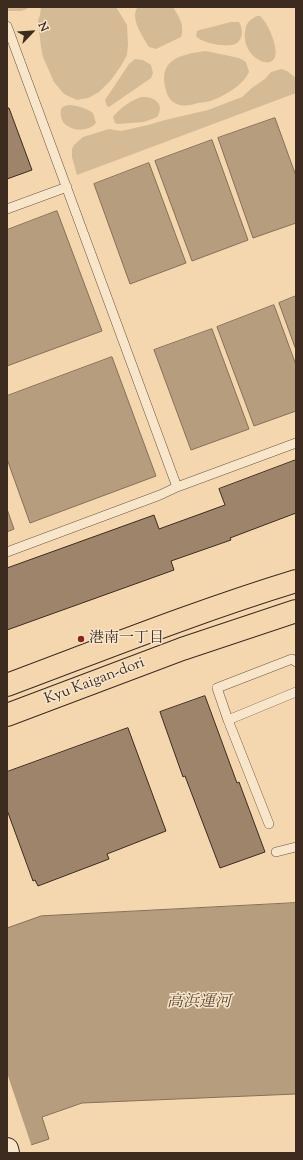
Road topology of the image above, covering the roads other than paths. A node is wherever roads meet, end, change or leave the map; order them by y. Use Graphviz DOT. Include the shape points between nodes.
graph roads {
  1 [pos="7,26"];
  2 [pos="67,187"];
  3 [pos="7,209"];
  4 [pos="296,443"];
  5 [pos="177,487"];
  6 [pos="7,552"];
  7 [pos="296,581"];
  8 [pos="296,611"];
  9 [pos="296,662"];
  10 [pos="7,685"];
  11 [pos="296,692"];
  12 [pos="7,716"];
  13 [pos="228,720"];
  14 [pos="269,824"];
  15 [pos="296,848"];
  16 [pos="276,852"];
  17 [pos="7,1150"];
  18 [pos="8,1153"];
  1 -- 2 [label="lane"];
  2 -- 3 [label="lane"];
  2 -- 5 [label="lane"];
  4 -- 5 [label="lane"];
  5 -- 6 [label="lane"];
  7 -- 10 [label="main road, Kyu Kaigan-dori" via="258,592"];
  8 -- 12 [label="main road, Kyu Kaigan-dori" via="182,649"];
  9 -- 13 [label="lane" via="292,659 217,688"];
  11 -- 13 [label="lane"];
  13 -- 14 [label="lane"];
  15 -- 16 [label="lane"];
  17 -- 18 [label="main road"];
}
